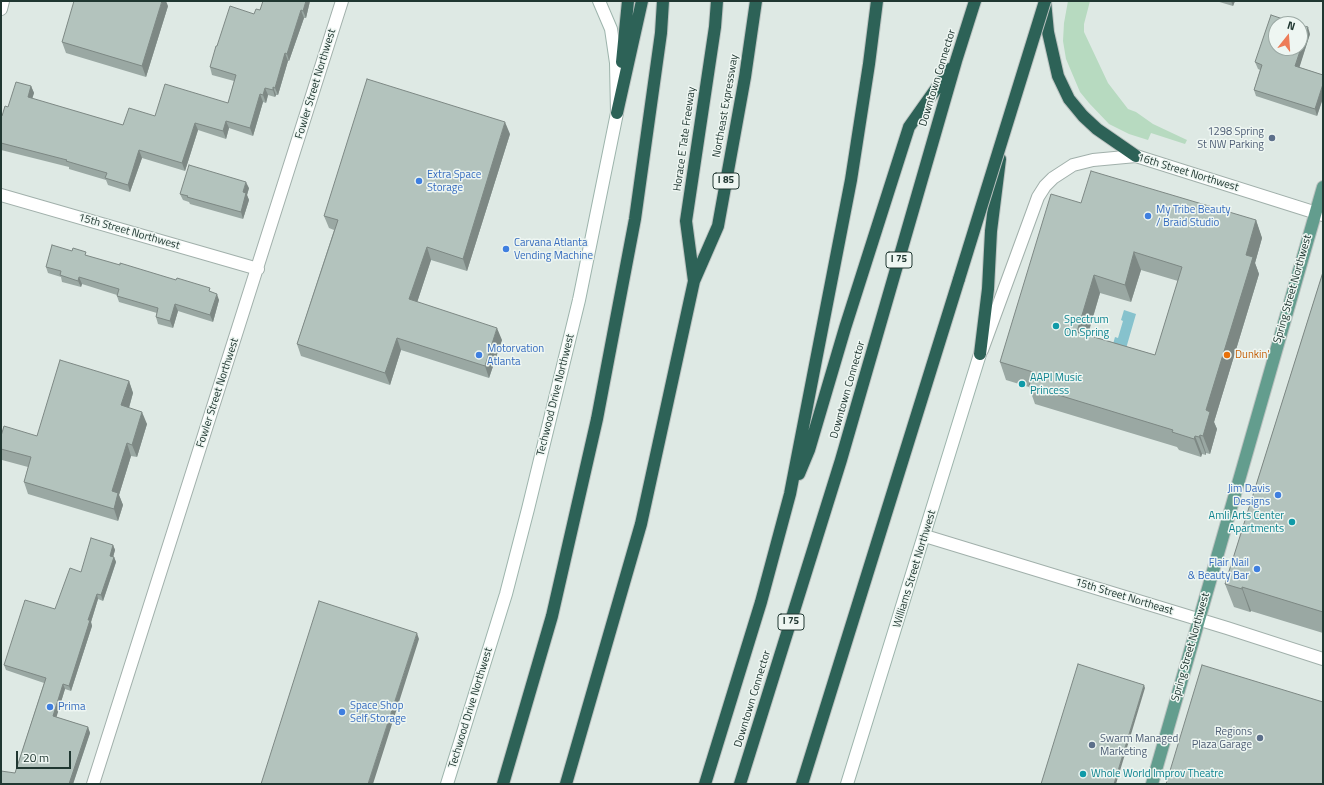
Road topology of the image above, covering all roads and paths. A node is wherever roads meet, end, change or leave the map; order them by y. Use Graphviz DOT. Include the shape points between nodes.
graph roads {
  1 [pos="3,1"];
  2 [pos="342,1"];
  3 [pos="599,1"];
  4 [pos="628,1"];
  5 [pos="642,1"];
  6 [pos="663,1"];
  7 [pos="717,1"];
  8 [pos="878,1"];
  9 [pos="975,1"];
  10 [pos="1040,1"];
  11 [pos="1045,1"];
  12 [pos="757,3"];
  13 [pos="1,9"];
  14 [pos="956,61"];
  15 [pos="617,113"];
  16 [pos="1136,156"];
  17 [pos="1323,187"];
  18 [pos="1,195"];
  19 [pos="1319,214"];
  20 [pos="258,269"];
  21 [pos="694,282"];
  22 [pos="980,354"];
  23 [pos="790,494"];
  24 [pos="925,536"];
  25 [pos="1198,620"];
  26 [pos="1323,659"];
  27 [pos="93,784"];
  28 [pos="447,784"];
  29 [pos="503,784"];
  30 [pos="566,784"];
  31 [pos="705,784"];
  32 [pos="740,784"];
  33 [pos="802,784"];
  34 [pos="847,784"];
  35 [pos="1152,784"];
  1 -- 13 [label="street"];
  2 -- 20 [label="street, Fowler Street Northwest"];
  3 -- 15 [label="street, Techwood Drive Northwest" via="611,29 616,63"];
  4 -- 15 [label="highway"];
  5 -- 15 [label="highway"];
  6 -- 29 [label="highway" via="661,33 635,219 597,419 552,616"];
  7 -- 21 [label="highway, Horace E Tate Freeway" via="686,221"];
  8 -- 23 [label="highway" via="850,180"];
  9 -- 14 [label="highway, Downtown Connector / I 75"];
  10 -- 22 [label="highway" via="1009,108 998,168"];
  11 -- 16 [label="highway" via="1048,32 1058,76 1069,98 1083,116 1098,129"];
  11 -- 33 [label="highway, bridge"];
  12 -- 21 [label="highway, Northeast Expressway / I 85" via="718,226"];
  14 -- 23 [label="highway" via="909,127 809,450"];
  14 -- 32 [label="highway, Downtown Connector / I 75" via="841,460"];
  15 -- 28 [label="street, Techwood Drive Northwest" via="579,300 528,509 506,594"];
  16 -- 19 [label="street, 16th Street Northwest"];
  16 -- 22 [label="street, 16th Street Northwest" via="1093,160 1073,165 1045,186 1033,208"];
  17 -- 19 [label="main road, Spring Street Northwest"];
  18 -- 20 [label="street, 15th Street Northwest"];
  19 -- 25 [label="main road, Spring Street Northwest"];
  20 -- 27 [label="street, Fowler Street Northwest"];
  21 -- 30 [label="highway" via="641,524"];
  22 -- 24 [label="street, Williams Street Northwest"];
  23 -- 31 [label="highway" via="761,602"];
  24 -- 25 [label="street, 15th Street Northeast"];
  24 -- 34 [label="street, Williams Street Northwest"];
  25 -- 26 [label="street, 15th Street Northeast"];
  25 -- 35 [label="main road, Spring Street Northwest"];
}
